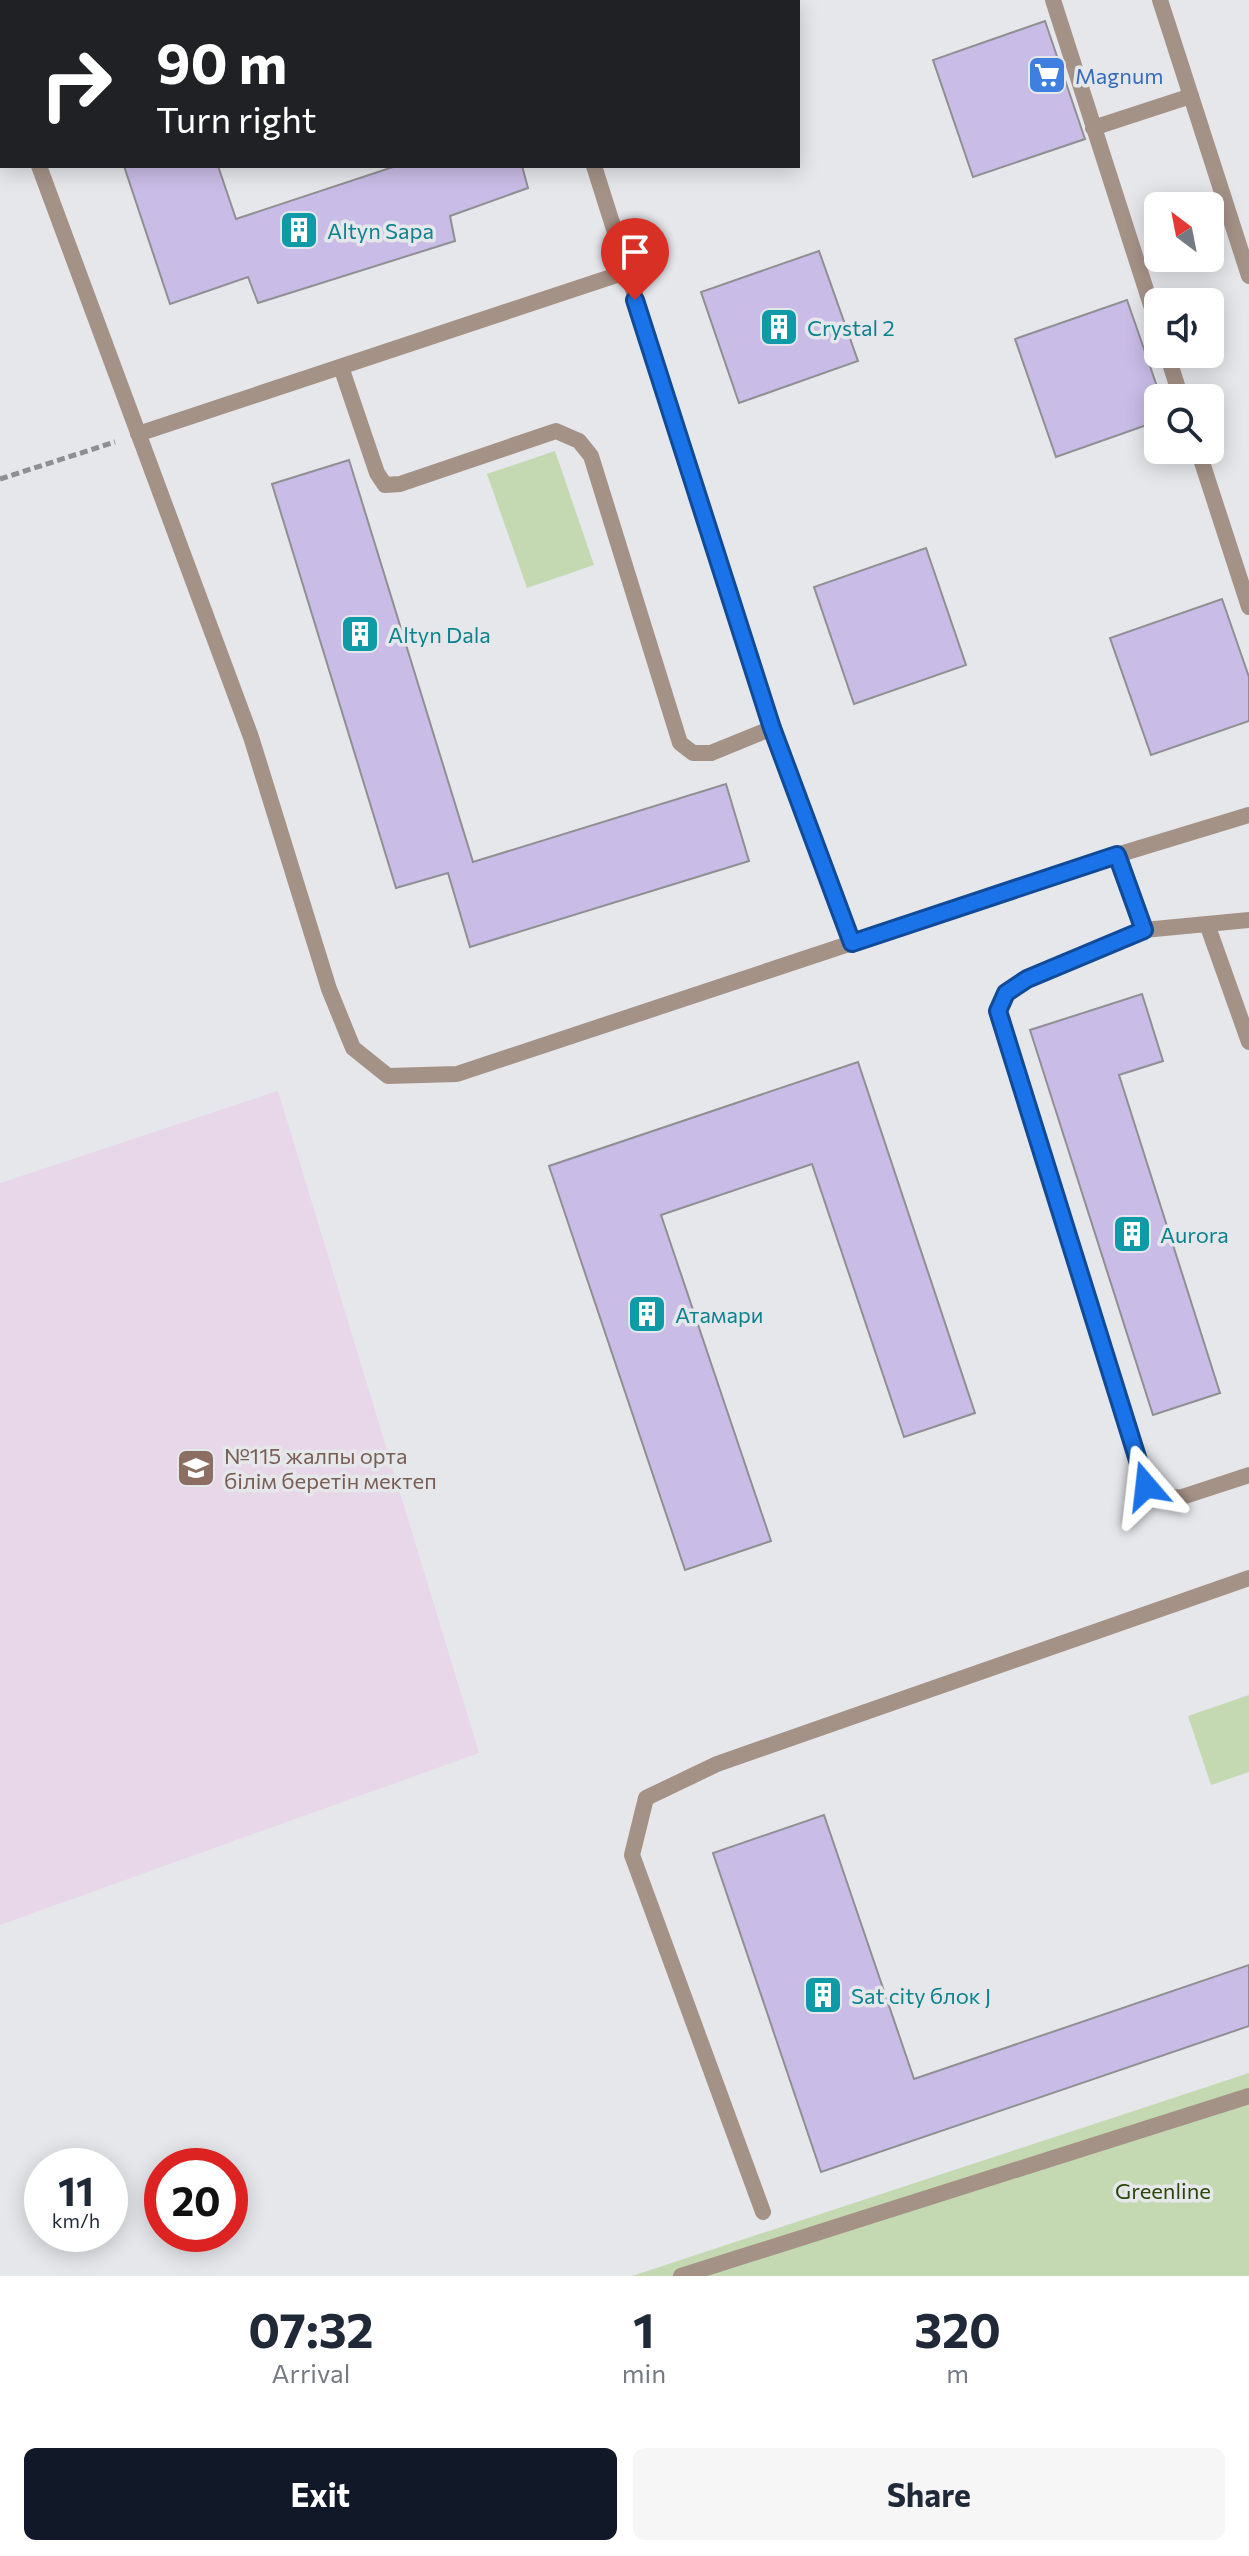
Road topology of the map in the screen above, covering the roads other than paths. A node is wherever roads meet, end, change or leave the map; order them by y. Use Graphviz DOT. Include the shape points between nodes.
graph roads {
  1 [pos="1053,0"];
  2 [pos="1160,0"];
  3 [pos="1191,96"];
  4 [pos="1093,128"];
  5 [pos="40,168"];
  6 [pos="595,168"];
  7 [pos="626,272"];
  8 [pos="1249,276"];
  9 [pos="1145,288"];
  10 [pos="341,367"];
  11 [pos="138,434"];
  12 [pos="1203,464"];
  13 [pos="1249,607"];
  14 [pos="772,728"];
  15 [pos="1249,815"];
  16 [pos="1117,855"];
  17 [pos="1249,920"];
  18 [pos="1207,924"];
  19 [pos="1144,930"];
  20 [pos="852,943"];
  21 [pos="1249,1042"];
  22 [pos="1249,1475"];
  23 [pos="1249,1578"];
  24 [pos="1249,2096"];
  25 [pos="763,2212"];
  26 [pos="681,2276"];
  1 -- 4 [label="street"];
  2 -- 3 [label="street"];
  3 -- 4 [label="street"];
  3 -- 8 [label="street"];
  4 -- 9 [label="street"];
  5 -- 11 [label="street"];
  6 -- 7 [label="street"];
  7 -- 10 [label="street"];
  7 -- 14 [label="street"];
  10 -- 11 [label="street"];
  10 -- 14 [label="street" via="385,485 556,431 579,441 591,456 680,743 693,753 711,753"];
  11 -- 20 [label="street" via="251,737 329,989 353,1048 388,1076 457,1074"];
  12 -- 13 [label="street"];
  14 -- 20 [label="street"];
  15 -- 16 [label="street"];
  16 -- 19 [label="street"];
  16 -- 20 [label="street"];
  17 -- 18 [label="street"];
  18 -- 19 [label="street"];
  18 -- 21 [label="street"];
  19 -- 22 [label="street" via="1027,979 1006,993 998,1011 1146,1486 1157,1498 1182,1497"];
  23 -- 25 [label="street" via="717,1764 646,1798 632,1855"];
  24 -- 26 [label="street"];
}
